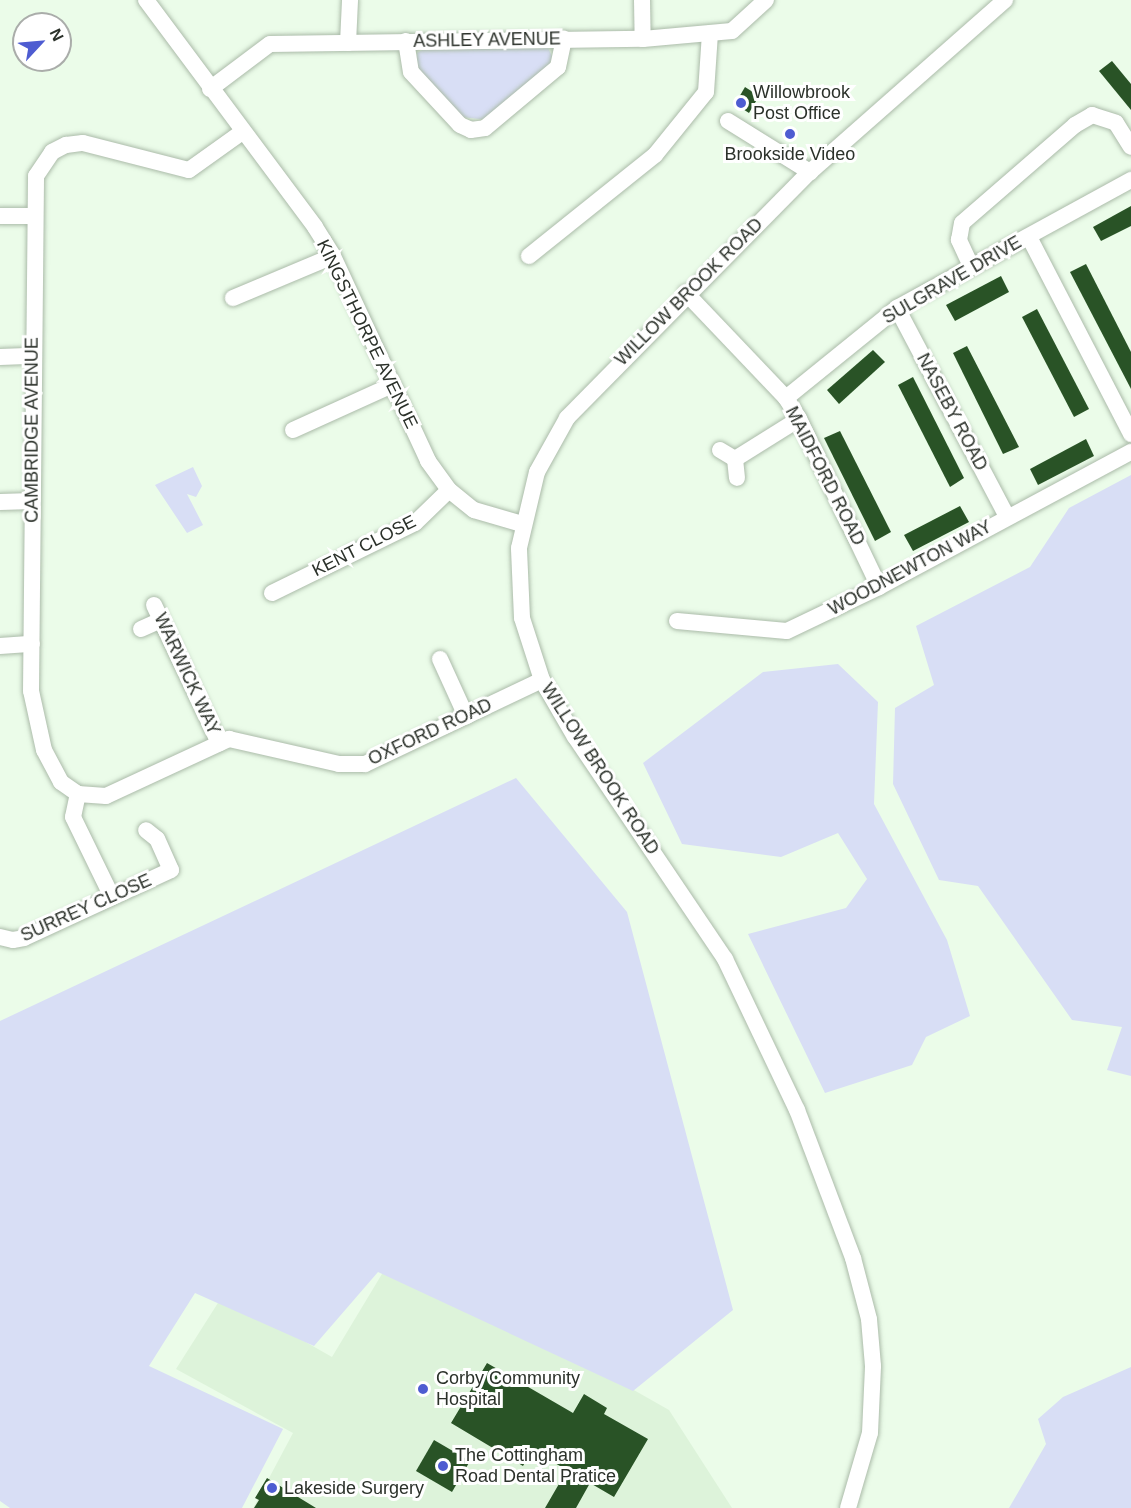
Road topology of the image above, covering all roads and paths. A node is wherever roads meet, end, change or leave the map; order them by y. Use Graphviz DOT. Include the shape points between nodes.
graph roads {
  1 [pos="146,0"];
  2 [pos="350,0"];
  3 [pos="642,0"];
  4 [pos="766,0"];
  5 [pos="1005,0"];
  6 [pos="710,33"];
  7 [pos="564,39"];
  8 [pos="643,39"];
  9 [pos="406,40"];
  10 [pos="348,43"];
  11 [pos="210,89"];
  12 [pos="728,121"];
  13 [pos="242,132"];
  14 [pos="1131,147"];
  15 [pos="810,172"];
  16 [pos="1131,180"];
  17 [pos="0,216"];
  18 [pos="33,216"];
  19 [pos="1029,237"];
  20 [pos="333,256"];
  21 [pos="529,256"];
  22 [pos="971,266"];
  23 [pos="686,293"];
  24 [pos="232,298"];
  25 [pos="897,308"];
  26 [pos="33,356"];
  27 [pos="0,357"];
  28 [pos="392,386"];
  29 [pos="786,398"];
  30 [pos="799,418"];
  31 [pos="293,430"];
  32 [pos="1131,434"];
  33 [pos="1131,452"];
  34 [pos="737,478"];
  35 [pos="449,490"];
  36 [pos="0,501"];
  37 [pos="32,501"];
  38 [pos="1007,517"];
  39 [pos="522,524"];
  40 [pos="879,587"];
  41 [pos="272,593"];
  42 [pos="676,621"];
  43 [pos="141,630"];
  44 [pos="32,644"];
  45 [pos="0,646"];
  46 [pos="440,659"];
  47 [pos="542,680"];
  48 [pos="466,716"];
  49 [pos="219,743"];
  50 [pos="78,794"];
  51 [pos="146,830"];
  52 [pos="112,897"];
  53 [pos="0,937"];
  54 [pos="848,1508"];
  1 -- 11 [label="street, KINGSTHORPE AVENUE"];
  2 -- 10 [label="street"];
  3 -- 8 [label="street"];
  4 -- 6 [label="street, ASHLEY AVENUE" via="732,31"];
  5 -- 15 [label="street, WILLOW BROOK ROAD"];
  6 -- 8 [label="street, ASHLEY AVENUE"];
  6 -- 21 [label="street" via="706,92 655,155"];
  7 -- 8 [label="street, ASHLEY AVENUE"];
  7 -- 9 [label="street, ASHLEY AVENUE"];
  7 -- 9 [label="street" via="558,67 485,128 471,130 460,125 411,72"];
  9 -- 10 [label="street, ASHLEY AVENUE"];
  10 -- 11 [label="street, ASHLEY AVENUE" via="270,44"];
  11 -- 13 [label="street, KINGSTHORPE AVENUE"];
  12 -- 15 [label="street"];
  13 -- 18 [label="street, CAMBRIDGE AVENUE" via="189,170 83,143 66,145 52,152 36,176"];
  13 -- 20 [label="street, KINGSTHORPE AVENUE" via="276,172"];
  14 -- 22 [label="street" via="1116,123 1092,115 1074,125 962,223 959,240"];
  15 -- 23 [label="street, WILLOW BROOK ROAD"];
  16 -- 19 [label="street, SULGRAVE DRIVE"];
  17 -- 18 [label="street"];
  18 -- 26 [label="street, CAMBRIDGE AVENUE"];
  19 -- 22 [label="street, SULGRAVE DRIVE"];
  19 -- 32 [label="street"];
  20 -- 24 [label="street"];
  20 -- 28 [label="street, KINGSTHORPE AVENUE"];
  22 -- 25 [label="street, SULGRAVE DRIVE"];
  23 -- 29 [label="street, MAIDFORD ROAD"];
  23 -- 39 [label="street, WILLOW BROOK ROAD" via="567,418 537,472"];
  25 -- 29 [label="street, SULGRAVE DRIVE"];
  25 -- 38 [label="street, NASEBY ROAD"];
  26 -- 27 [label="street"];
  26 -- 37 [label="street, CAMBRIDGE AVENUE"];
  28 -- 31 [label="street"];
  28 -- 35 [label="street, KINGSTHORPE AVENUE" via="428,461"];
  29 -- 30 [label="street, MAIDFORD ROAD"];
  30 -- 34 [label="street" via="727,454"];
  30 -- 40 [label="street, MAIDFORD ROAD"];
  33 -- 38 [label="street, WOODNEWTON WAY"];
  35 -- 39 [label="street, KINGSTHORPE AVENUE" via="474,510"];
  35 -- 41 [label="street, KENT CLOSE" via="415,523"];
  36 -- 37 [label="street"];
  37 -- 44 [label="street, CAMBRIDGE AVENUE"];
  38 -- 40 [label="street, WOODNEWTON WAY"];
  39 -- 47 [label="street, WILLOW BROOK ROAD" via="519,597 527,639"];
  40 -- 42 [label="street, WOODNEWTON WAY" via="788,631"];
  43 -- 49 [label="street, WARWICK WAY" via="158,613"];
  44 -- 45 [label="street"];
  44 -- 50 [label="street, CAMBRIDGE AVENUE" via="31,691 38,731 61,782"];
  46 -- 48 [label="street"];
  47 -- 48 [label="street, OXFORD ROAD"];
  47 -- 54 [label="street, WILLOW BROOK ROAD" via="575,737 725,959 797,1110 834,1203 869,1319 873,1366 870,1433"];
  48 -- 49 [label="street, OXFORD ROAD" via="354,766 246,740"];
  49 -- 50 [label="street, OXFORD ROAD" via="106,795"];
  50 -- 52 [label="street" via="73,817"];
  51 -- 52 [label="street, SURREY CLOSE" via="157,839 171,870"];
  52 -- 53 [label="street, SURREY CLOSE" via="18,940"];
}
